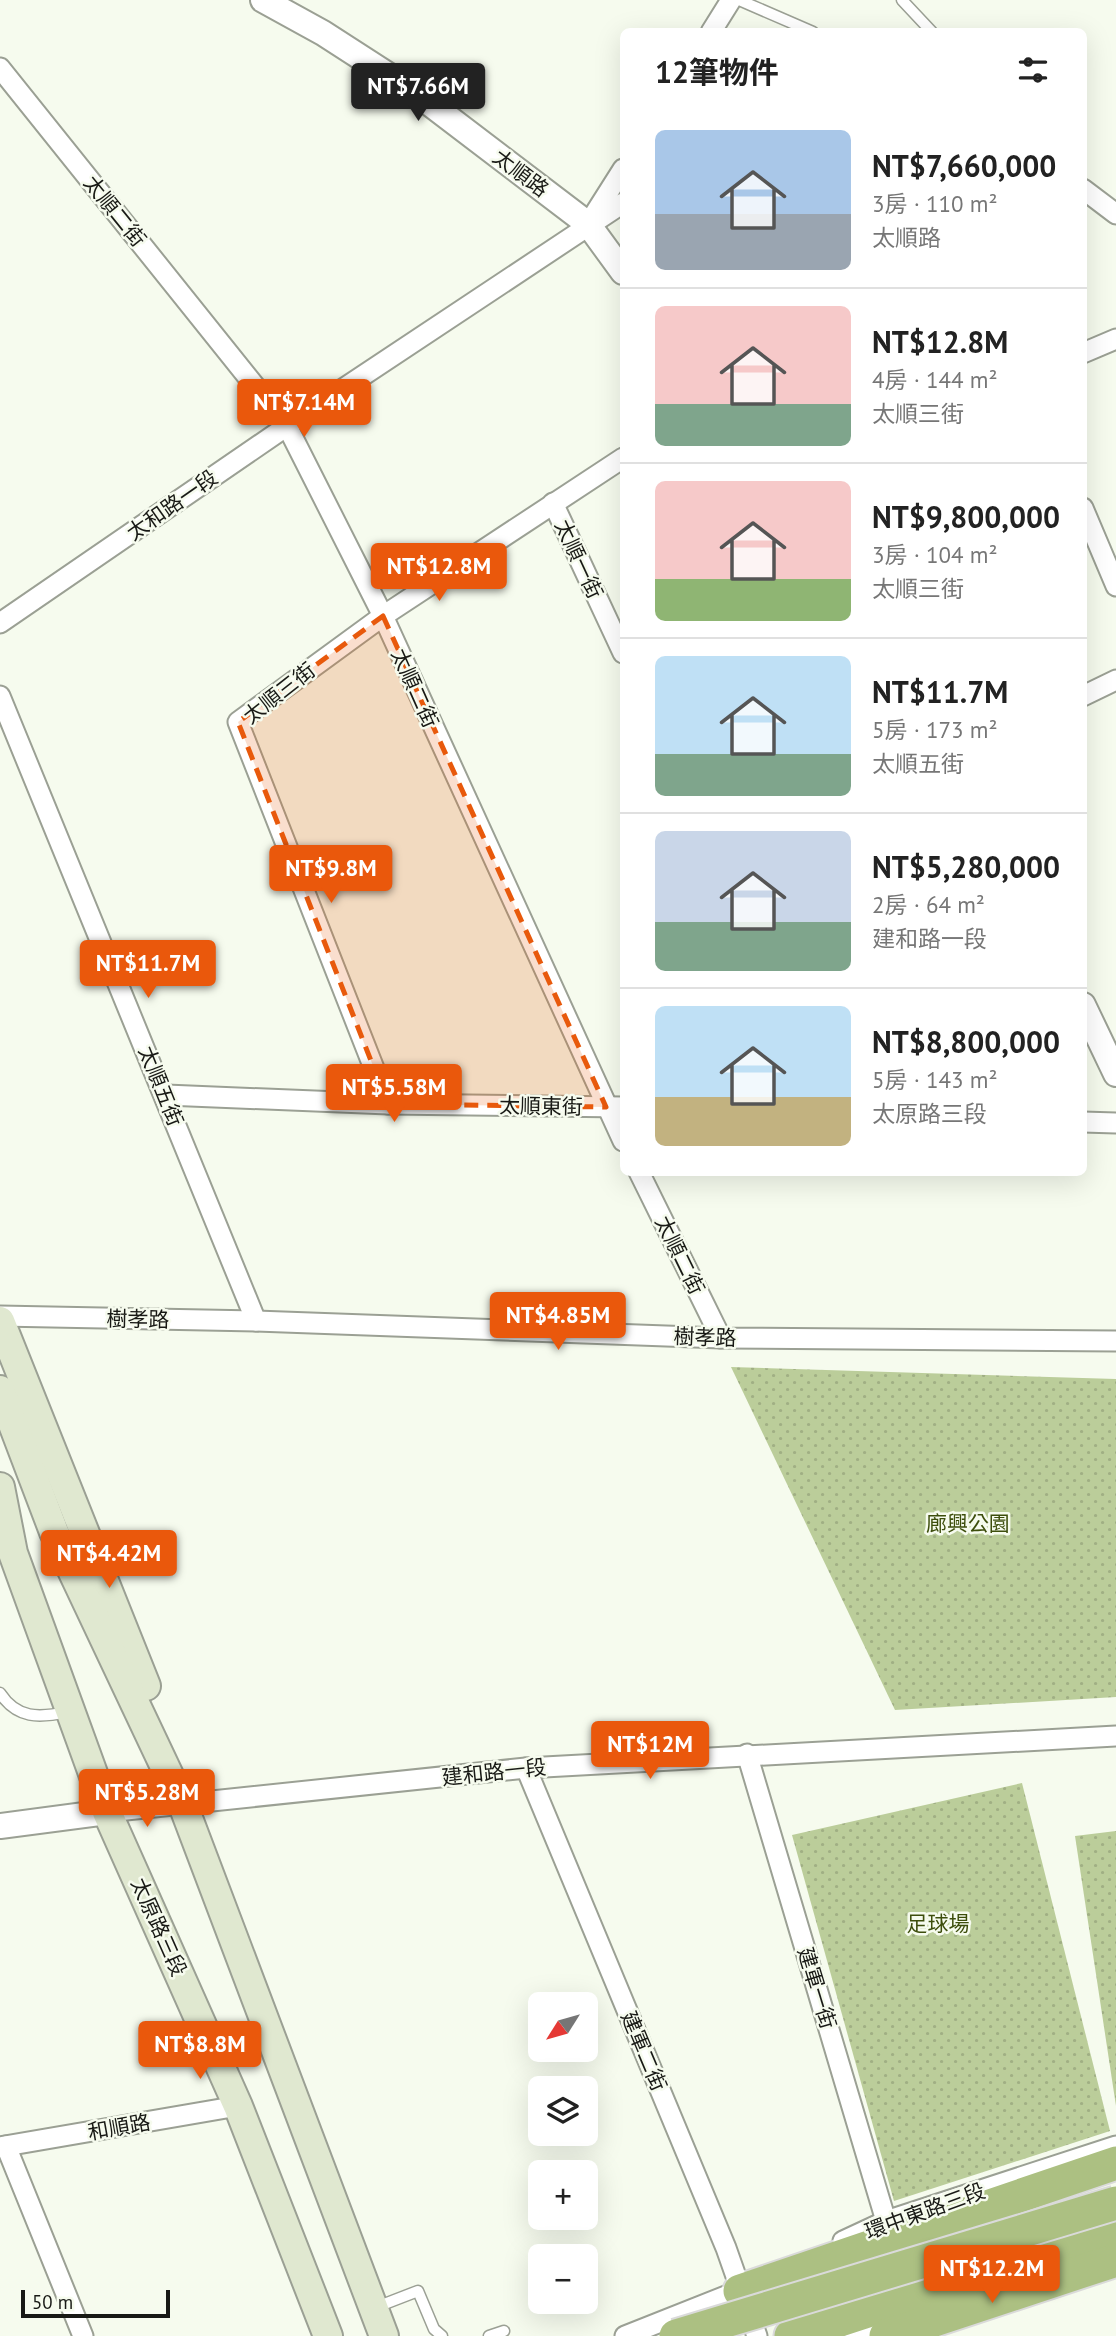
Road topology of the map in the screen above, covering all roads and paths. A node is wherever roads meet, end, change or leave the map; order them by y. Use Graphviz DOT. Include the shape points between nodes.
graph roads {
  1 [pos="263,0"];
  2 [pos="731,0"];
  3 [pos="739,0"];
  4 [pos="902,0"];
  5 [pos="714,28"];
  6 [pos="804,28"];
  7 [pos="928,28"];
  8 [pos="0,68"];
  9 [pos="620,174"];
  10 [pos="1087,192"];
  11 [pos="620,205"];
  12 [pos="1116,214"];
  13 [pos="588,224"];
  14 [pos="620,268"];
  15 [pos="1116,339"];
  16 [pos="1087,351"];
  17 [pos="287,426"];
  18 [pos="620,460"];
  19 [pos="553,503"];
  20 [pos="1087,517"];
  21 [pos="1116,586"];
  22 [pos="383,616"];
  23 [pos="0,623"];
  24 [pos="620,647"];
  25 [pos="1116,680"];
  26 [pos="1087,694"];
  27 [pos="0,696"];
  28 [pos="1087,1013"];
  29 [pos="1116,1074"];
  30 [pos="166,1095"];
  31 [pos="388,1104"];
  32 [pos="615,1107"];
  33 [pos="1087,1122"];
  34 [pos="1116,1123"];
  35 [pos="620,1128"];
  36 [pos="641,1176"];
  37 [pos="0,1319"];
  38 [pos="256,1321"];
  39 [pos="721,1338"];
  40 [pos="1116,1340"];
  41 [pos="0,1390"];
  42 [pos="0,1487"];
  43 [pos="6,1543"];
  44 [pos="0,1693"];
  45 [pos="71,1712"];
  46 [pos="1116,1736"];
  47 [pos="747,1755"];
  48 [pos="526,1768"];
  49 [pos="183,1805"];
  50 [pos="107,1812"];
  51 [pos="0,1826"];
  52 [pos="238,2106"];
  53 [pos="1116,2146"];
  54 [pos="3,2147"];
  55 [pos="1116,2163"];
  56 [pos="1116,2176"];
  57 [pos="1116,2203"];
  58 [pos="887,2221"];
  59 [pos="1116,2230"];
  60 [pos="1116,2244"];
  61 [pos="1116,2260"];
  62 [pos="1116,2274"];
  63 [pos="740,2291"];
  64 [pos="374,2308"];
  65 [pos="504,2331"];
  66 [pos="83,2336"];
  67 [pos="328,2336"];
  68 [pos="384,2336"];
  69 [pos="442,2336"];
  70 [pos="489,2336"];
  71 [pos="625,2336"];
  72 [pos="676,2336"];
  73 [pos="757,2336"];
  74 [pos="791,2336"];
  75 [pos="855,2336"];
  76 [pos="886,2336"];
  77 [pos="916,2336"];
  1 -- 13 [label="street, 太順路" via="416,93"];
  2 -- 5 [label="street"];
  3 -- 6 [label="lane"];
  4 -- 7 [label="lane"];
  8 -- 17 [label="street, 太順二街"];
  9 -- 13 [label="street, 太和路一段"];
  10 -- 12 [label="street"];
  11 -- 13 [label="street, 太和路一段"];
  13 -- 14 [label="street, 太順路"];
  13 -- 17 [label="street, 太和路一段"];
  15 -- 16 [label="street"];
  17 -- 22 [label="street, 太順二街"];
  17 -- 23 [label="street, 太和路一段"];
  18 -- 19 [label="street, 太順三街"];
  19 -- 22 [label="street, 太順三街"];
  19 -- 24 [label="street, 太順一街"];
  20 -- 21 [label="street"];
  22 -- 31 [label="street, 太順三街" via="238,722"];
  22 -- 32 [label="street, 太順二街"];
  25 -- 26 [label="street"];
  27 -- 30 [label="street, 太順五街"];
  28 -- 29 [label="street"];
  30 -- 31 [label="street, 太順東街"];
  30 -- 38 [label="street, 太順五街"];
  31 -- 32 [label="street, 太順東街"];
  32 -- 35 [label="street, 太順二街"];
  33 -- 34 [label="street"];
  36 -- 39 [label="street, 太順二街"];
  37 -- 38 [label="street, 樹孝路"];
  37 -- 49 [label="main road" via="152,1701"];
  38 -- 39 [label="street, 樹孝路"];
  39 -- 40 [label="street, 樹孝路"];
  41 -- 49 [label="main road" via="54,1532"];
  42 -- 43 [label="main road, 太原路三段"];
  43 -- 45 [label="main road, 太原路三段"];
  44 -- 45 [label="lane" via="23,1715"];
  45 -- 50 [label="main road, 太原路三段"];
  46 -- 47 [label="street, 建和路一段"];
  47 -- 48 [label="street, 建和路一段"];
  47 -- 58 [label="street, 建軍一街"];
  48 -- 49 [label="street, 建和路一段"];
  48 -- 63 [label="street, 建軍二街"];
  49 -- 50 [label="street, 建和路一段"];
  49 -- 64 [label="main road"];
  50 -- 51 [label="street, 建和路一段"];
  50 -- 52 [label="main road, 太原路三段"];
  52 -- 54 [label="street, 和順路"];
  52 -- 67 [label="main road, 太原路三段"];
  53 -- 58 [label="street, 環中東路三段"];
  54 -- 66 [label="street"];
  55 -- 63 [label="highway"];
  56 -- 63 [label="street, 環中東路三段" via="880,2259"];
  57 -- 72 [label="highway, bridge"];
  58 -- 63 [label="street, 環中東路三段"];
  59 -- 74 [label="highway"];
  60 -- 75 [label="street" via="888,2318"];
  61 -- 76 [label="highway"];
  62 -- 77 [label="street"];
  63 -- 71 [label="street, 環中東路三段"];
  63 -- 73 [label="street, 建軍二街"];
  64 -- 68 [label="main road"];
  64 -- 69 [label="lane" via="418,2291"];
  65 -- 70 [label="lane"];
}
